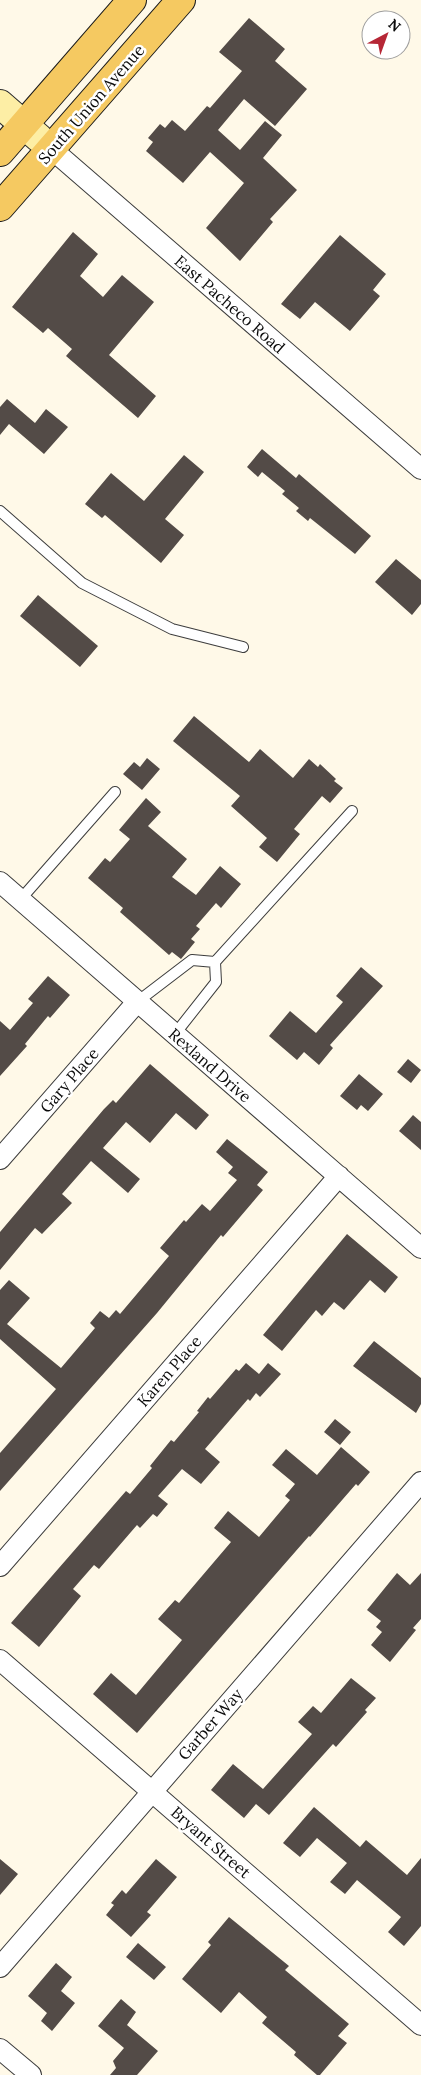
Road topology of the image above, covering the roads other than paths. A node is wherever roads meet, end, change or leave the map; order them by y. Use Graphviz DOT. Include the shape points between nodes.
graph roads {
  1 [pos="132,0"];
  2 [pos="181,0"];
  3 [pos="0,104"];
  4 [pos="38,137"];
  5 [pos="0,152"];
  6 [pos="0,207"];
  7 [pos="421,469"];
  8 [pos="0,511"];
  9 [pos="243,647"];
  10 [pos="115,792"];
  11 [pos="352,811"];
  12 [pos="0,882"];
  13 [pos="20,900"];
  14 [pos="215,962"];
  15 [pos="138,1002"];
  16 [pos="174,1034"];
  17 [pos="0,1159"];
  18 [pos="339,1176"];
  19 [pos="421,1248"];
  20 [pos="421,1482"];
  21 [pos="0,1566"];
  22 [pos="0,1660"];
  23 [pos="152,1791"];
  24 [pos="0,1967"];
  25 [pos="421,2025"];
  26 [pos="0,2048"];
  27 [pos="30,2075"];
  1 -- 4 [label="main road, South Union Avenue"];
  2 -- 4 [label="main road, South Union Avenue"];
  3 -- 4 [label="street"];
  4 -- 5 [label="main road, South Union Avenue"];
  4 -- 6 [label="main road, South Union Avenue"];
  4 -- 7 [label="street, East Pacheco Road"];
  8 -- 9 [label="lane" via="82,583 172,629"];
  10 -- 13 [label="lane"];
  11 -- 14 [label="lane"];
  12 -- 13 [label="street, Rexland Drive"];
  13 -- 15 [label="street, Rexland Drive"];
  14 -- 15 [label="lane" via="192,960"];
  14 -- 16 [label="lane" via="216,982"];
  15 -- 16 [label="street, Rexland Drive"];
  15 -- 17 [label="street, Gary Place"];
  16 -- 18 [label="street, Rexland Drive"];
  18 -- 19 [label="street, Rexland Drive"];
  18 -- 21 [label="street, Karen Place"];
  20 -- 23 [label="street, Garber Way"];
  22 -- 23 [label="street, Bryant Street"];
  23 -- 24 [label="street, Garber Way"];
  23 -- 25 [label="street, Bryant Street"];
  26 -- 27 [label="street"];
}
